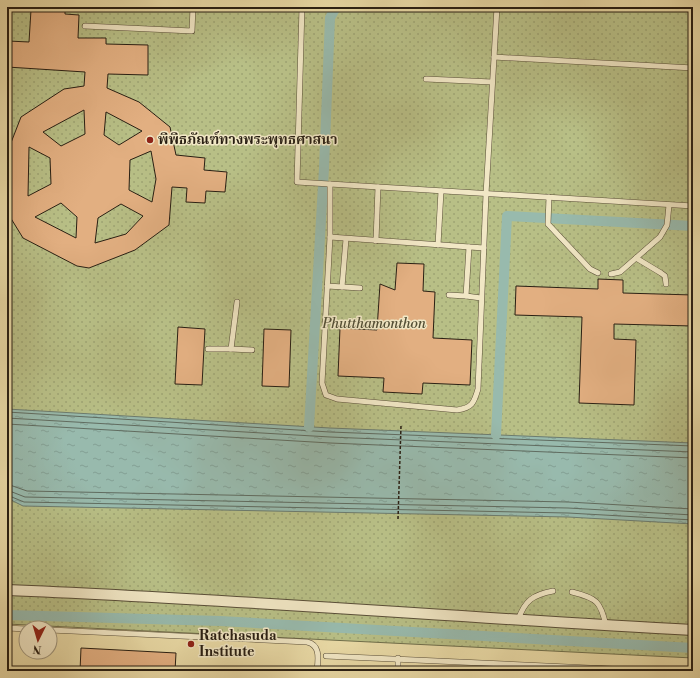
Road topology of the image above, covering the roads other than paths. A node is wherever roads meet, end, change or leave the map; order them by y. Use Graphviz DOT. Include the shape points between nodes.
graph roads {
  1 [pos="193,7"];
  2 [pos="302,7"];
  3 [pos="497,7"];
  4 [pos="85,26"];
  5 [pos="494,57"];
  6 [pos="693,68"];
  7 [pos="426,79"];
  8 [pos="492,82"];
  9 [pos="330,184"];
  10 [pos="378,187"];
  11 [pos="441,191"];
  12 [pos="486,194"];
  13 [pos="549,198"];
  14 [pos="669,205"];
  15 [pos="693,206"];
  16 [pos="330,237"];
  17 [pos="346,239"];
  18 [pos="376,241"];
  19 [pos="438,245"];
  20 [pos="469,247"];
  21 [pos="484,248"];
  22 [pos="636,258"];
  23 [pos="598,273"];
  24 [pos="611,274"];
  25 [pos="666,284"];
  26 [pos="327,286"];
  27 [pos="342,287"];
  28 [pos="360,288"];
  29 [pos="449,295"];
  30 [pos="466,296"];
  31 [pos="481,298"];
  32 [pos="237,302"];
  33 [pos="208,349"];
  34 [pos="231,349"];
  35 [pos="252,350"];
  36 [pos="7,590"];
  37 [pos="553,591"];
  38 [pos="572,592"];
  39 [pos="518,621"];
  40 [pos="606,626"];
  41 [pos="7,628"];
  42 [pos="18,629"];
  43 [pos="58,630"];
  44 [pos="693,630"];
  45 [pos="326,656"];
  46 [pos="398,658"];
  47 [pos="317,671"];
  48 [pos="398,671"];
  49 [pos="656,671"];
  1 -- 4 [label="lane" via="192,31"];
  2 -- 9 [label="lane" via="297,182"];
  3 -- 5 [label="lane"];
  5 -- 6 [label="lane"];
  5 -- 8 [label="lane"];
  7 -- 8 [label="lane"];
  8 -- 12 [label="lane"];
  9 -- 10 [label="lane"];
  9 -- 16 [label="lane"];
  10 -- 11 [label="lane"];
  10 -- 18 [label="lane"];
  11 -- 12 [label="lane"];
  11 -- 19 [label="lane"];
  12 -- 13 [label="lane"];
  12 -- 21 [label="lane"];
  13 -- 14 [label="lane"];
  13 -- 23 [label="lane" via="547,220 550,227 590,269"];
  14 -- 15 [label="lane"];
  14 -- 22 [label="lane" via="667,225 660,237"];
  16 -- 17 [label="lane"];
  16 -- 26 [label="lane"];
  17 -- 18 [label="lane"];
  17 -- 27 [label="lane"];
  18 -- 19 [label="lane"];
  19 -- 20 [label="lane"];
  20 -- 21 [label="lane"];
  20 -- 30 [label="lane"];
  21 -- 31 [label="lane"];
  22 -- 24 [label="lane" via="620,272"];
  22 -- 25 [label="lane" via="662,272"];
  26 -- 27 [label="lane"];
  26 -- 31 [label="lane" via="322,383 326,395 337,399 457,410 466,409 472,404 478,389"];
  27 -- 28 [label="lane"];
  29 -- 30 [label="lane"];
  30 -- 31 [label="lane"];
  32 -- 34 [label="lane"];
  33 -- 34 [label="lane"];
  34 -- 35 [label="lane"];
  36 -- 39 [label="street" via="276,604"];
  37 -- 39 [label="lane" via="532,598 523,607"];
  38 -- 40 [label="lane" via="596,601 602,607"];
  39 -- 40 [label="street"];
  40 -- 44 [label="street"];
  41 -- 42 [label="lane"];
  43 -- 47 [label="lane" via="306,642 314,646 318,655"];
  45 -- 46 [label="lane"];
  46 -- 48 [label="lane"];
  46 -- 49 [label="lane"];
}
